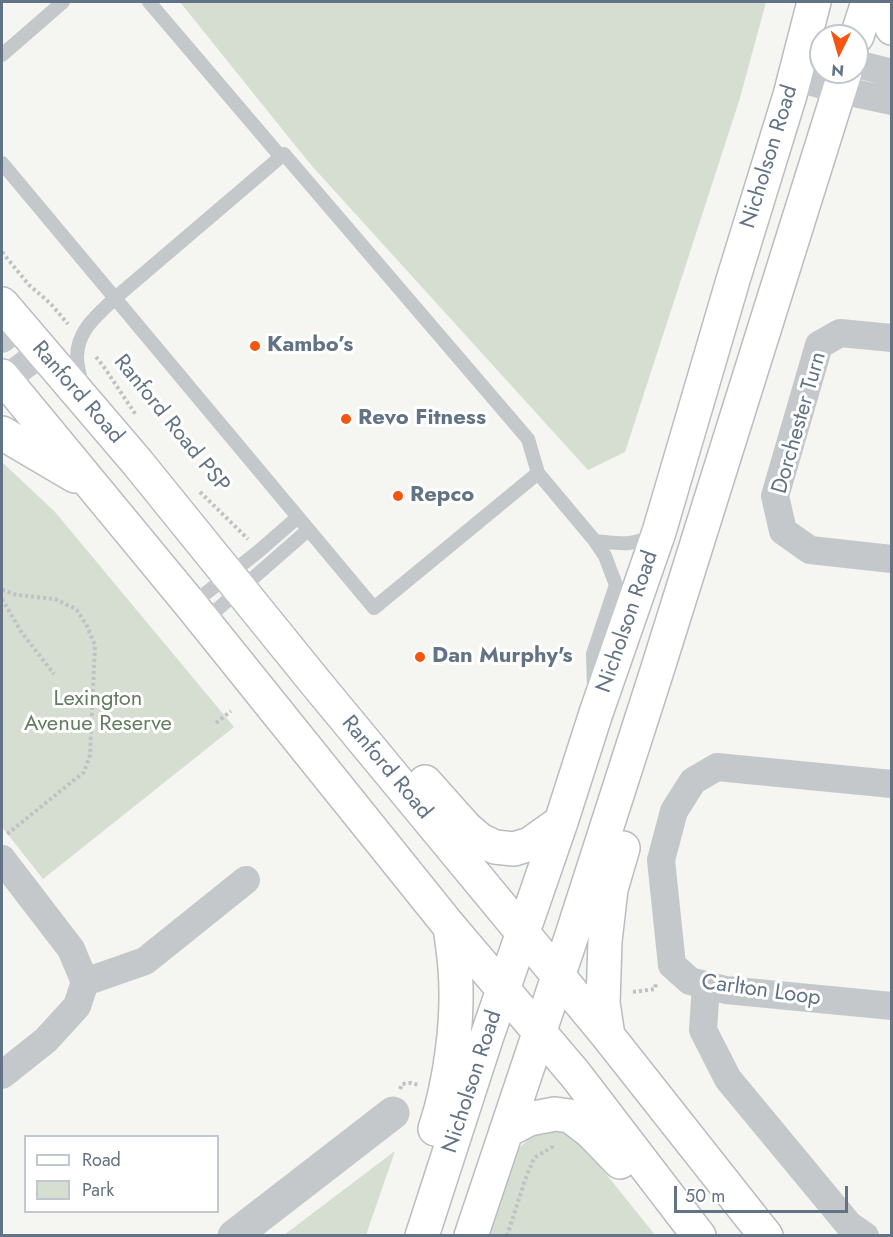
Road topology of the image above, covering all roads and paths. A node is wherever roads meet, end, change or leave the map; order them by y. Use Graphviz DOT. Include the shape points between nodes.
graph roads {
  1 [pos="63,2"];
  2 [pos="149,2"];
  3 [pos="814,2"];
  4 [pos="868,2"];
  5 [pos="887,2"];
  6 [pos="861,24"];
  7 [pos="891,28"];
  8 [pos="2,55"];
  9 [pos="806,61"];
  10 [pos="891,73"];
  11 [pos="869,74"];
  12 [pos="844,84"];
  13 [pos="862,84"];
  14 [pos="891,101"];
  15 [pos="281,157"];
  16 [pos="2,163"];
  17 [pos="2,252"];
  18 [pos="114,299"];
  19 [pos="7,323"];
  20 [pos="73,330"];
  21 [pos="891,338"];
  22 [pos="89,350"];
  23 [pos="42,352"];
  24 [pos="3,379"];
  25 [pos="84,400"];
  26 [pos="142,422"];
  27 [pos="2,433"];
  28 [pos="538,473"];
  29 [pos="92,486"];
  30 [pos="197,489"];
  31 [pos="298,517"];
  32 [pos="308,530"];
  33 [pos="659,532"];
  34 [pos="594,541"];
  35 [pos="254,543"];
  36 [pos="891,559"];
  37 [pos="235,581"];
  38 [pos="2,590"];
  39 [pos="2,603"];
  40 [pos="197,613"];
  41 [pos="54,674"];
  42 [pos="656,674"];
  43 [pos="316,683"];
  44 [pos="231,711"];
  45 [pos="596,713"];
  46 [pos="216,723"];
  47 [pos="891,784"];
  48 [pos="561,822"];
  49 [pos="3,848"];
  50 [pos="246,880"];
  51 [pos="450,927"];
  52 [pos="523,933"];
  53 [pos="558,976"];
  54 [pos="85,982"];
  55 [pos="716,988"];
  56 [pos="503,990"];
  57 [pos="891,1006"];
  58 [pos="539,1032"];
  59 [pos="608,1036"];
  60 [pos="2,1075"];
  61 [pos="393,1113"];
  62 [pos="506,1131"];
  63 [pos="552,1147"];
  64 [pos="234,1236"];
  65 [pos="399,1236"];
  66 [pos="422,1236"];
  67 [pos="471,1236"];
  68 [pos="507,1236"];
  69 [pos="675,1236"];
  70 [pos="699,1236"];
  71 [pos="766,1236"];
  72 [pos="865,1236"];
  1 -- 8 [label="lane"];
  2 -- 15 [label="lane"];
  3 -- 9 [label="main road, Nicholson Road"];
  4 -- 6 [label="main road"];
  5 -- 7 [label="main road"];
  9 -- 33 [label="main road, Nicholson Road" via="790,95"];
  10 -- 11 [label="street"];
  12 -- 42 [label="main road, Nicholson Road"];
  13 -- 14 [label="street"];
  15 -- 18 [label="lane"];
  15 -- 28 [label="lane" via="284,154 528,438"];
  16 -- 18 [label="lane"];
  17 -- 20 [label="path"];
  18 -- 25 [label="lane" via="91,321 80,339 77,357"];
  18 -- 31 [label="lane"];
  19 -- 23 [label="main road, Ranford Road"];
  21 -- 36 [label="street, Dorchester Turn" via="840,333 819,345 775,496 783,531 810,550"];
  22 -- 26 [label="path, Ranford Road PSP"];
  23 -- 24 [label="street"];
  23 -- 25 [label="main road, Ranford Road"];
  24 -- 29 [label="main road, Ranford Road"];
  25 -- 37 [label="main road, Ranford Road"];
  27 -- 29 [label="main road"];
  28 -- 32 [label="lane" via="375,608"];
  28 -- 34 [label="lane"];
  29 -- 40 [label="main road, Ranford Road"];
  30 -- 35 [label="path, Ranford Road PSP"];
  31 -- 32 [label="lane"];
  31 -- 37 [label="lane"];
  32 -- 37 [label="lane"];
  33 -- 34 [label="lane" via="640,542"];
  33 -- 45 [label="main road, Nicholson Road"];
  34 -- 45 [label="lane" via="605,556 616,585 593,654"];
  37 -- 40 [label="lane"];
  37 -- 40 [label="lane"];
  37 -- 43 [label="main road, Ranford Road"];
  38 -- 49 [label="path" via="55,599 76,609 95,645 90,755 84,772"];
  39 -- 41 [label="path"];
  40 -- 51 [label="main road, Ranford Road"];
  42 -- 53 [label="main road, Nicholson Road"];
  42 -- 59 [label="main road" via="656,739 611,889 603,1003"];
  43 -- 48 [label="main road" via="358,710 480,840 514,849 530,844"];
  43 -- 52 [label="main road, Ranford Road"];
  44 -- 46 [label="path"];
  45 -- 48 [label="main road, Nicholson Road"];
  47 -- 55 [label="street, Carlton Loop" via="717,767 693,782 674,811 661,860 672,965 690,981"];
  48 -- 52 [label="main road, Nicholson Road"];
  49 -- 54 [label="street" via="70,950"];
  50 -- 54 [label="street" via="145,961"];
  51 -- 56 [label="main road, Ranford Road"];
  51 -- 65 [label="main road" via="456,998 449,1071 443,1104"];
  52 -- 53 [label="main road, Ranford Road"];
  52 -- 56 [label="main road, Nicholson Road"];
  53 -- 58 [label="main road, Nicholson Road"];
  53 -- 59 [label="main road, Ranford Road"];
  54 -- 60 [label="street" via="77,1006 46,1040"];
  55 -- 57 [label="street, Carlton Loop"];
  55 -- 72 [label="street" via="703,1030 728,1078 849,1225"];
  56 -- 58 [label="main road, Ranford Road"];
  56 -- 66 [label="main road, Nicholson Road"];
  58 -- 62 [label="main road, Nicholson Road"];
  58 -- 70 [label="main road, Ranford Road"];
  59 -- 71 [label="main road, Ranford Road"];
  61 -- 64 [label="street"];
  62 -- 67 [label="main road, Nicholson Road"];
  62 -- 69 [label="main road" via="529,1119 555,1114 570,1116 624,1166"];
  63 -- 68 [label="path" via="534,1158"];
}
